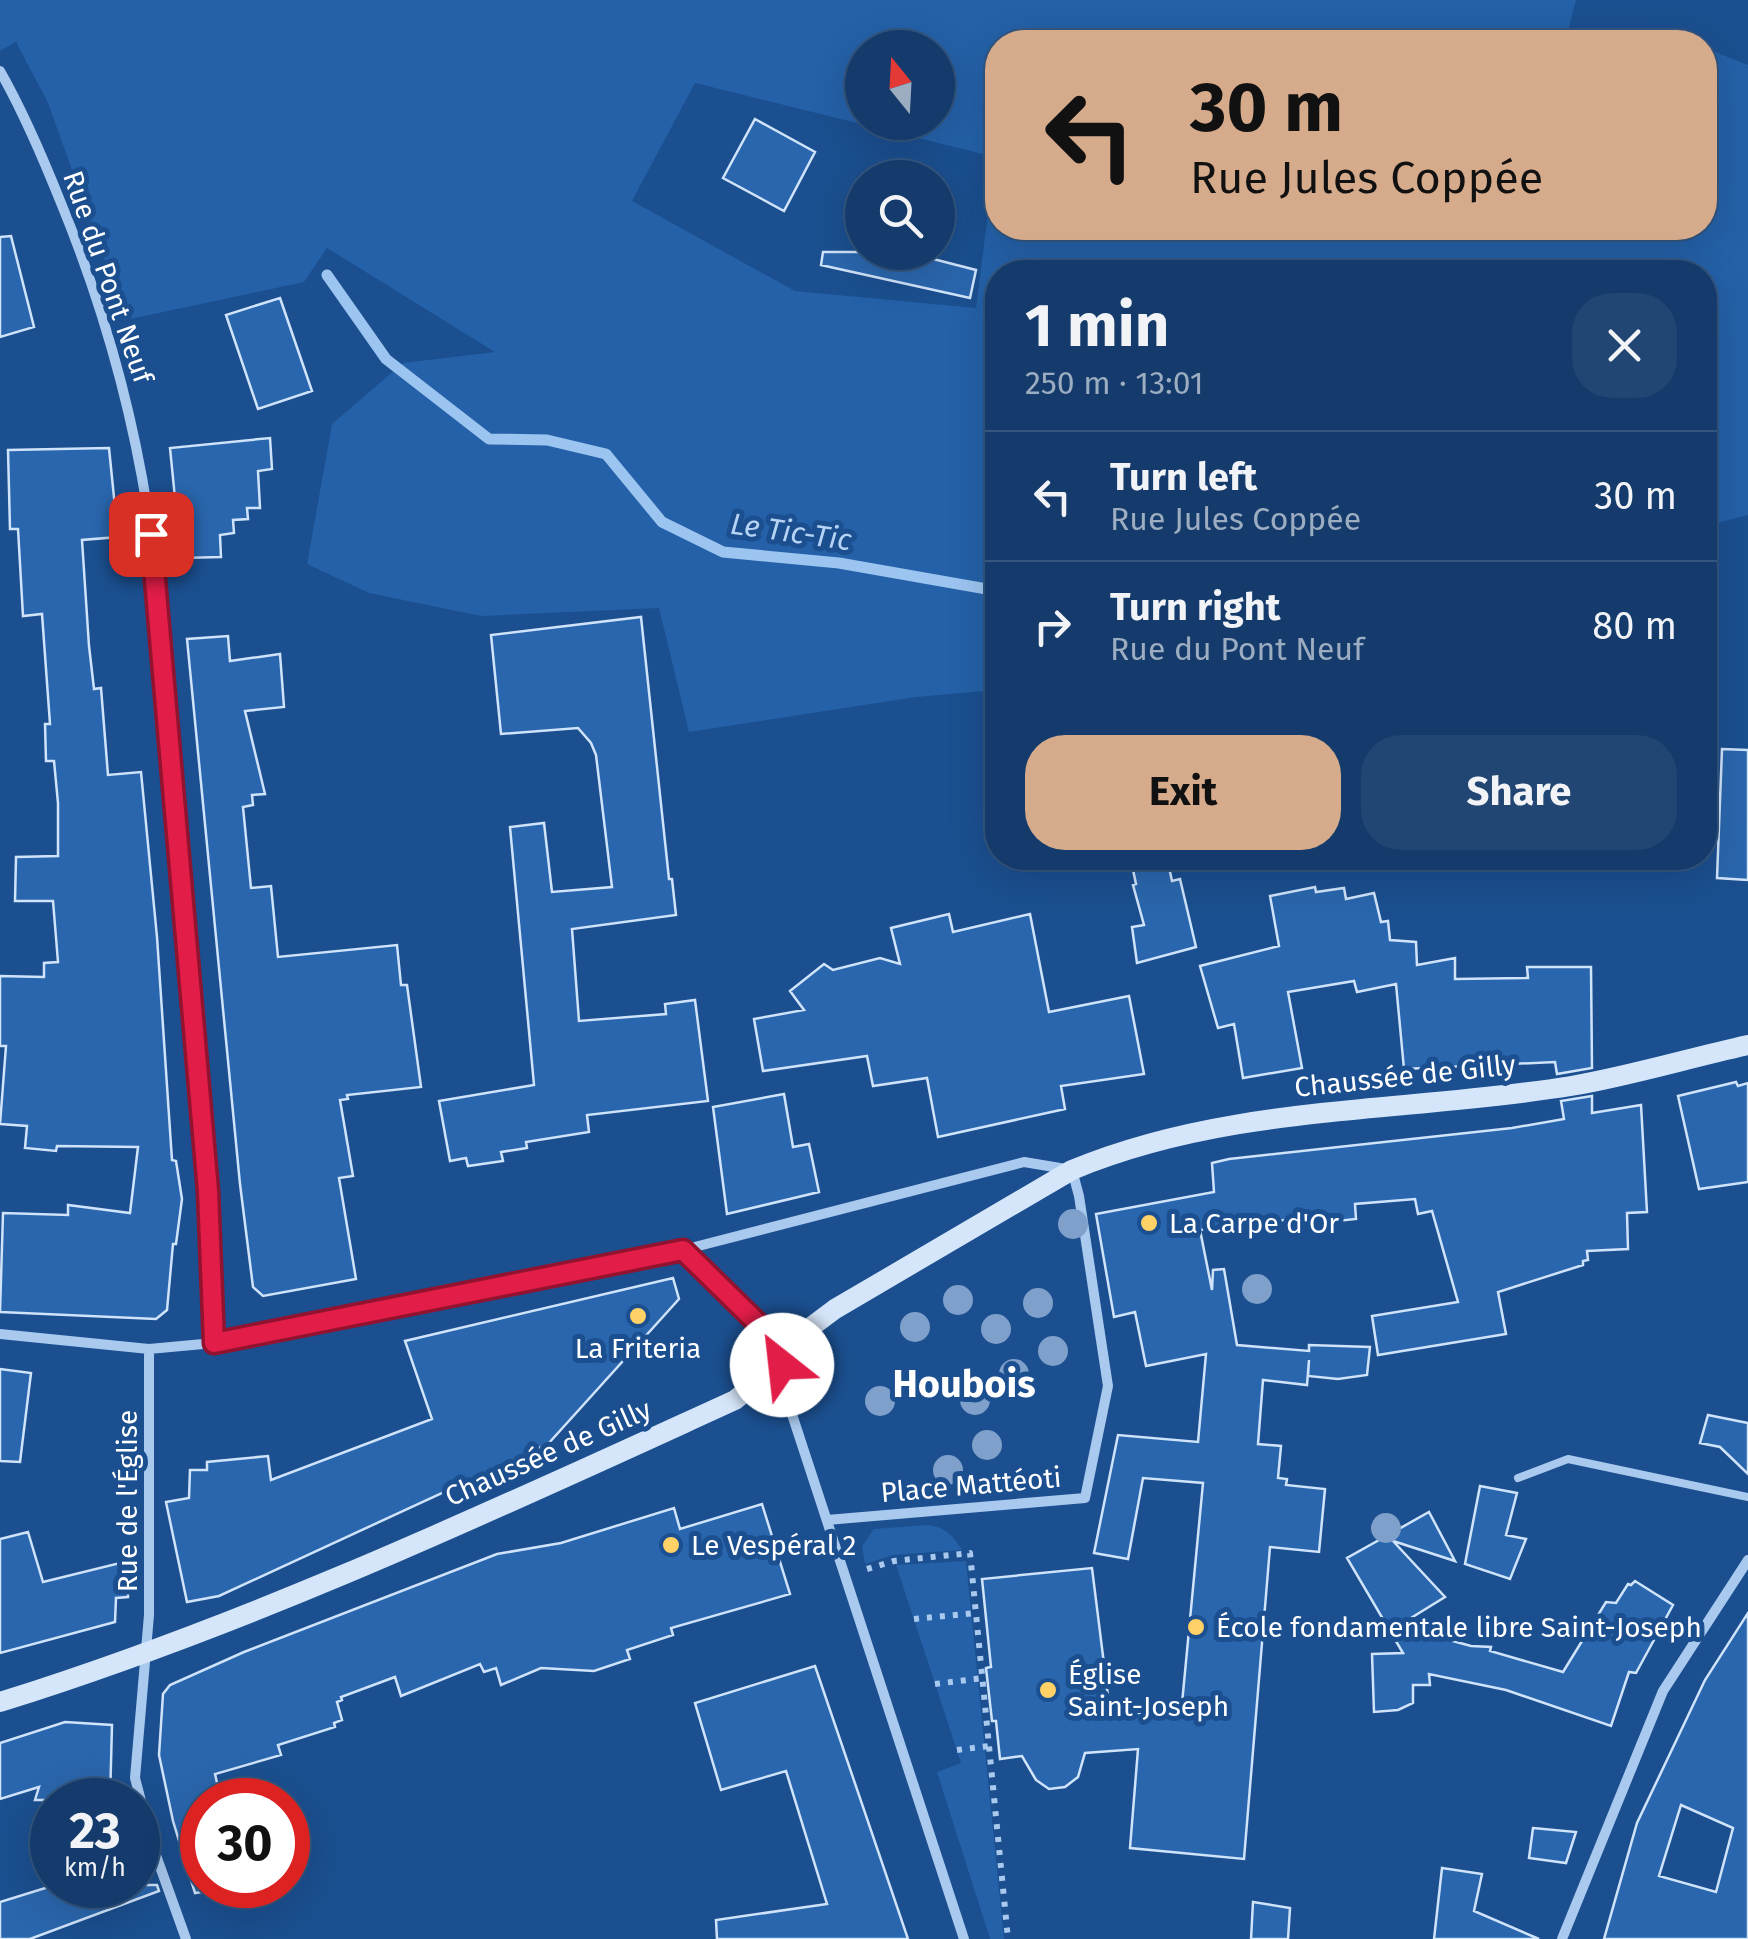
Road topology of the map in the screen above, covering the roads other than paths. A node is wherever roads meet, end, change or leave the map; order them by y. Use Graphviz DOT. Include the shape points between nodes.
graph roads {
  1 [pos="0,71"];
  2 [pos="1748,1044"];
  3 [pos="1072,1170"];
  4 [pos="683,1250"];
  5 [pos="0,1334"];
  6 [pos="214,1343"];
  7 [pos="783,1348"];
  8 [pos="149,1349"];
  9 [pos="1518,1478"];
  10 [pos="1748,1497"];
  11 [pos="827,1520"];
  12 [pos="1748,1560"];
  13 [pos="146,1653"];
  14 [pos="0,1702"];
  15 [pos="186,1939"];
  16 [pos="964,1939"];
  17 [pos="1562,1939"];
  1 -- 6 [label="street, Rue du Pont Neuf" via="38,148 106,323 143,473 206,1172"];
  2 -- 3 [label="street, Chaussée de Gilly" via="1571,1086 1226,1124"];
  3 -- 4 [label="street, Chaussée de Gilly" via="1024,1162"];
  3 -- 7 [label="street, Chaussée de Gilly" via="834,1309"];
  3 -- 11 [label="street, Place Mattéoti" via="1108,1386 1085,1498"];
  4 -- 6 [label="street, Chaussée de Gilly"];
  4 -- 7 [label="street"];
  5 -- 8 [label="street, Chaussée de Gilly"];
  6 -- 8 [label="street, Chaussée de Gilly"];
  7 -- 11 [label="street" via="785,1393"];
  7 -- 13 [label="street, Chaussée de Gilly" via="735,1400"];
  8 -- 13 [label="street, Rue de l'Église"];
  9 -- 10 [label="lane" via="1568,1459"];
  11 -- 16 [label="street"];
  12 -- 17 [label="street" via="1663,1692"];
  13 -- 14 [label="street, Chaussée de Gilly"];
  13 -- 15 [label="street, Rue de l'Église" via="135,1778"];
}
